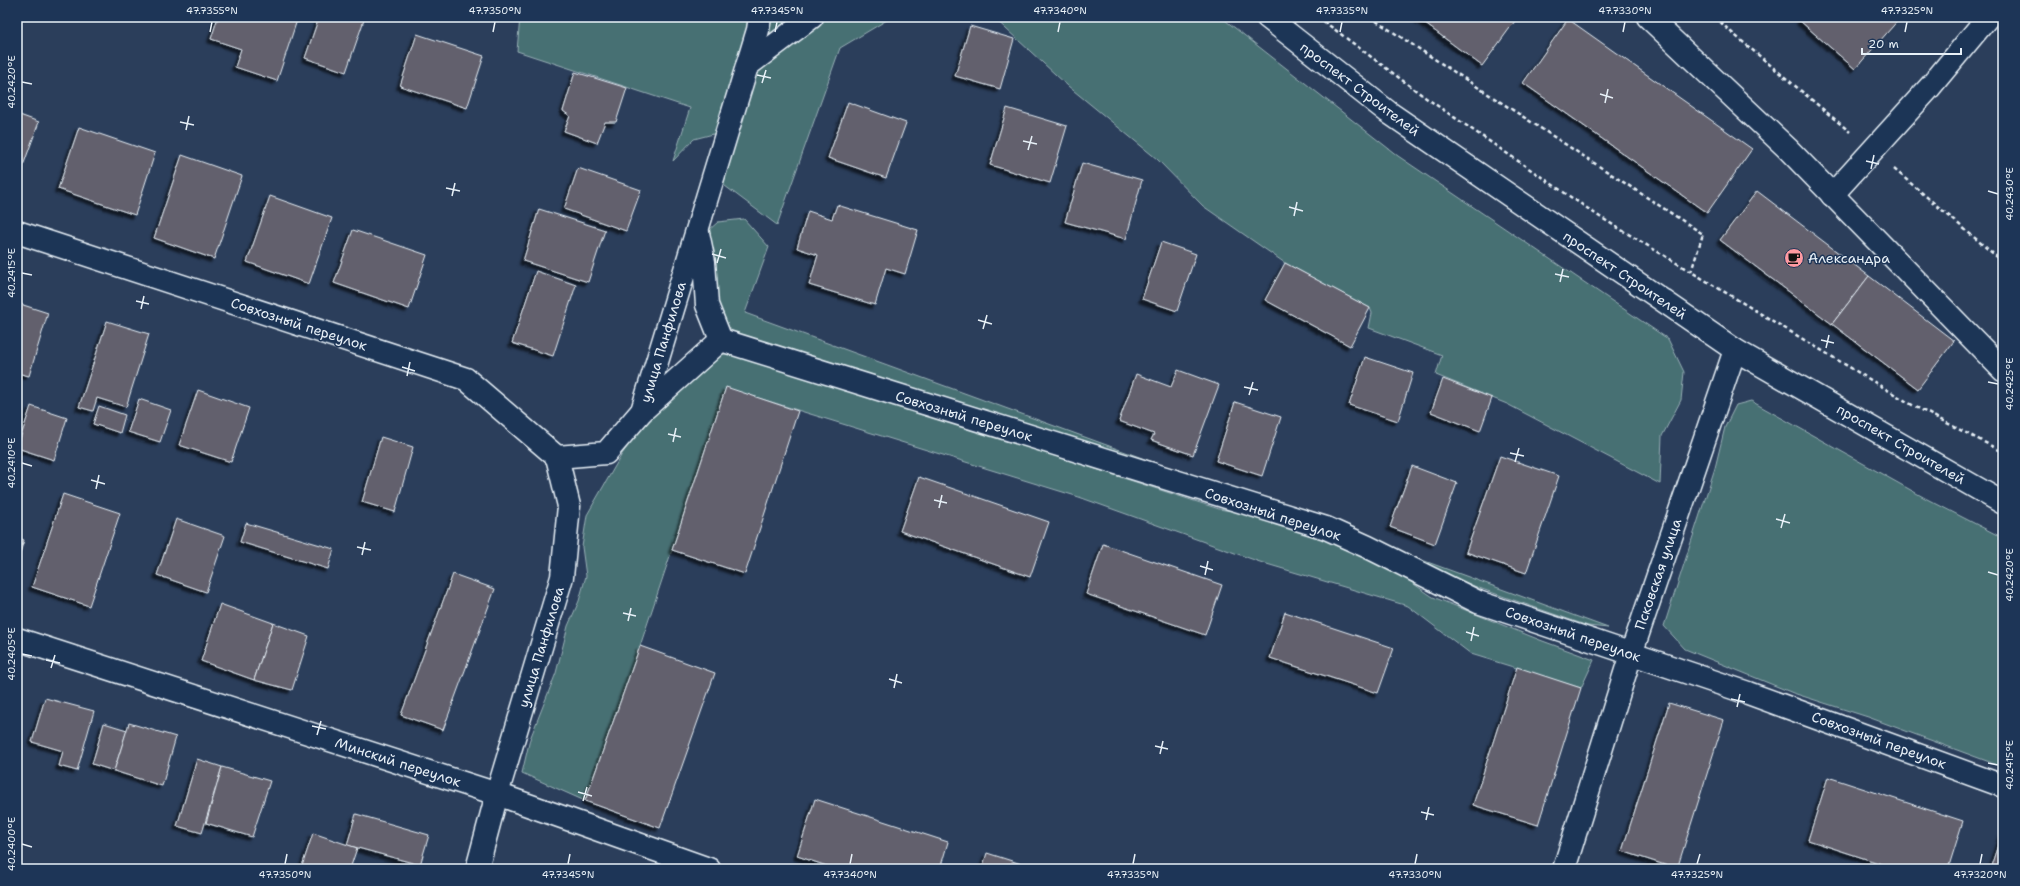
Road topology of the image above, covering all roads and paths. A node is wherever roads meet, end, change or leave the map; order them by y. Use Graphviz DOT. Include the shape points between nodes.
graph roads {
  1 [pos="760,17"];
  2 [pos="812,17"];
  3 [pos="1267,17"];
  4 [pos="1318,17"];
  5 [pos="1370,17"];
  6 [pos="1648,17"];
  7 [pos="1988,17"];
  8 [pos="747,66"];
  9 [pos="1832,195"];
  10 [pos="698,229"];
  11 [pos="17,232"];
  12 [pos="1691,272"];
  13 [pos="721,340"];
  14 [pos="1735,350"];
  15 [pos="2003,370"];
  16 [pos="642,411"];
  17 [pos="2003,452"];
  18 [pos="557,457"];
  19 [pos="2003,503"];
  20 [pos="17,639"];
  21 [pos="1631,654"];
  22 [pos="2003,786"];
  23 [pos="497,794"];
  24 [pos="477,869"];
  25 [pos="709,869"];
  26 [pos="1564,869"];
  1 -- 8 [label="street, улица Панфилова"];
  2 -- 8 [label="street"];
  3 -- 14 [label="street, проспект Строителей" via="1388,112"];
  4 -- 12 [label="path" via="1426,98 1600,217"];
  5 -- 12 [label="path" via="1702,234"];
  6 -- 9 [label="street" via="1787,148"];
  7 -- 9 [label="street" via="1930,87"];
  8 -- 10 [label="street, улица Панфилова"];
  9 -- 15 [label="street"];
  10 -- 13 [label="street" via="704,262 707,305"];
  10 -- 16 [label="street, улица Панфилова"];
  11 -- 18 [label="street, Совхозный переулок" via="466,379"];
  12 -- 17 [label="path" via="1914,406"];
  13 -- 16 [label="street"];
  13 -- 21 [label="street, Совхозный переулок" via="1326,528 1478,602"];
  14 -- 19 [label="street, проспект Строителей"];
  14 -- 21 [label="street, Псковская улица"];
  16 -- 18 [label="street, улица Панфилова" via="606,453"];
  18 -- 23 [label="street, улица Панфилова" via="569,506 562,576"];
  20 -- 23 [label="street, Минский переулок"];
  21 -- 22 [label="street, Совхозный переулок" via="1748,693"];
  21 -- 26 [label="street, Псковская улица"];
  23 -- 24 [label="street, улица Панфилова"];
  23 -- 25 [label="street, Минский переулок"];
}
